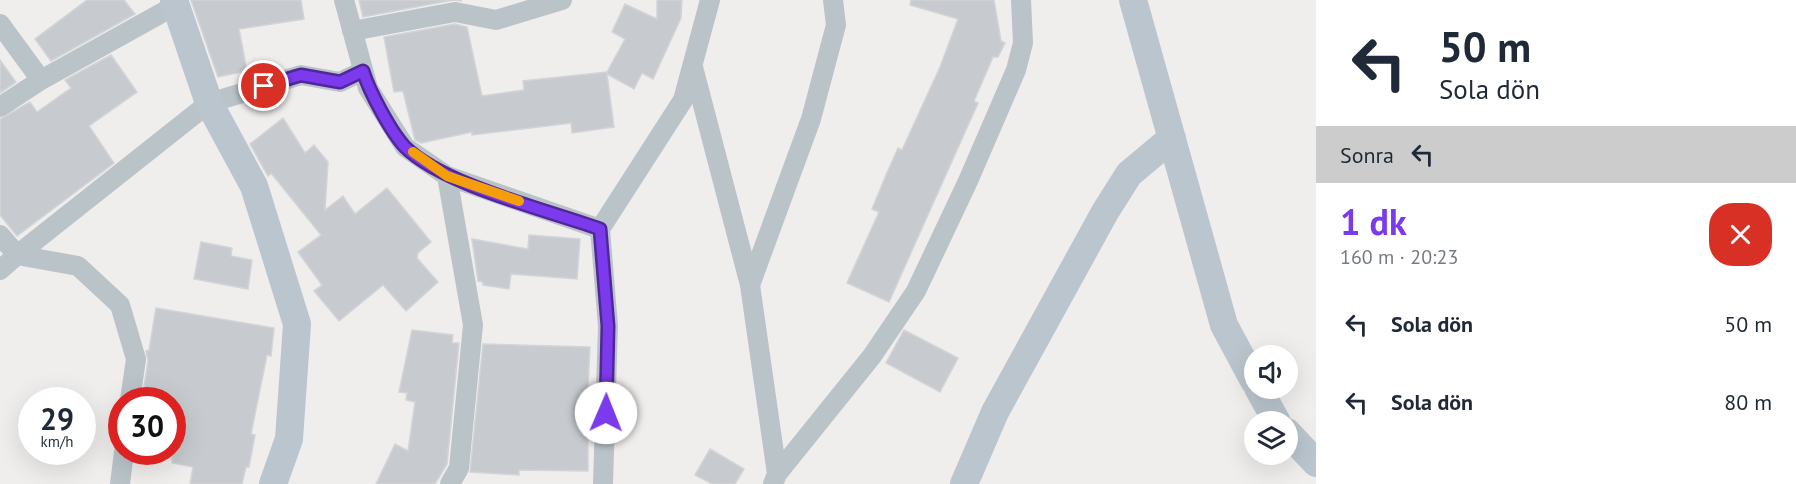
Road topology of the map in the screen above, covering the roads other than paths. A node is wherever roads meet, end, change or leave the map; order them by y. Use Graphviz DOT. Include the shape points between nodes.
graph roads {
  1 [pos="344,0"];
  2 [pos="562,0"];
  3 [pos="710,0"];
  4 [pos="833,0"];
  5 [pos="1021,0"];
  6 [pos="1133,0"];
  7 [pos="175,2"];
  8 [pos="0,24"];
  9 [pos="352,31"];
  10 [pos="693,66"];
  11 [pos="363,71"];
  12 [pos="41,80"];
  13 [pos="209,103"];
  14 [pos="0,106"];
  15 [pos="1172,138"];
  16 [pos="447,176"];
  17 [pos="600,229"];
  18 [pos="0,235"];
  19 [pos="17,255"];
  20 [pos="0,270"];
  21 [pos="750,285"];
  22 [pos="1244,362"];
  23 [pos="132,387"];
  24 [pos="1298,444"];
  25 [pos="1316,463"];
  26 [pos="122,465"];
  27 [pos="775,479"];
  28 [pos="120,484"];
  29 [pos="273,484"];
  30 [pos="453,484"];
  31 [pos="603,484"];
  32 [pos="964,484"];
  1 -- 9 [label="street"];
  2 -- 9 [label="street" via="496,20 455,12"];
  3 -- 10 [label="street"];
  4 -- 21 [label="street" via="836,25 811,119"];
  5 -- 27 [label="street" via="1023,43 1016,70 916,291 872,356"];
  6 -- 15 [label="street"];
  7 -- 12 [label="street"];
  7 -- 13 [label="street"];
  8 -- 12 [label="street"];
  9 -- 11 [label="street"];
  10 -- 17 [label="street" via="683,100"];
  10 -- 21 [label="street"];
  11 -- 13 [label="street" via="340,82 301,75"];
  11 -- 16 [label="street" via="368,88 405,147"];
  12 -- 14 [label="street"];
  13 -- 19 [label="street"];
  13 -- 29 [label="street" via="254,186 297,324 289,439"];
  15 -- 22 [label="street" via="1224,325"];
  15 -- 32 [label="street" via="1130,174 1105,212 995,412"];
  16 -- 17 [label="street"];
  16 -- 30 [label="street" via="473,325 459,468"];
  17 -- 31 [label="street" via="608,326"];
  18 -- 19 [label="street"];
  19 -- 20 [label="street"];
  19 -- 23 [label="street" via="78,266 120,305 136,359"];
  21 -- 27 [label="street"];
  24 -- 25 [label="street"];
  26 -- 28 [label="street"];
}
